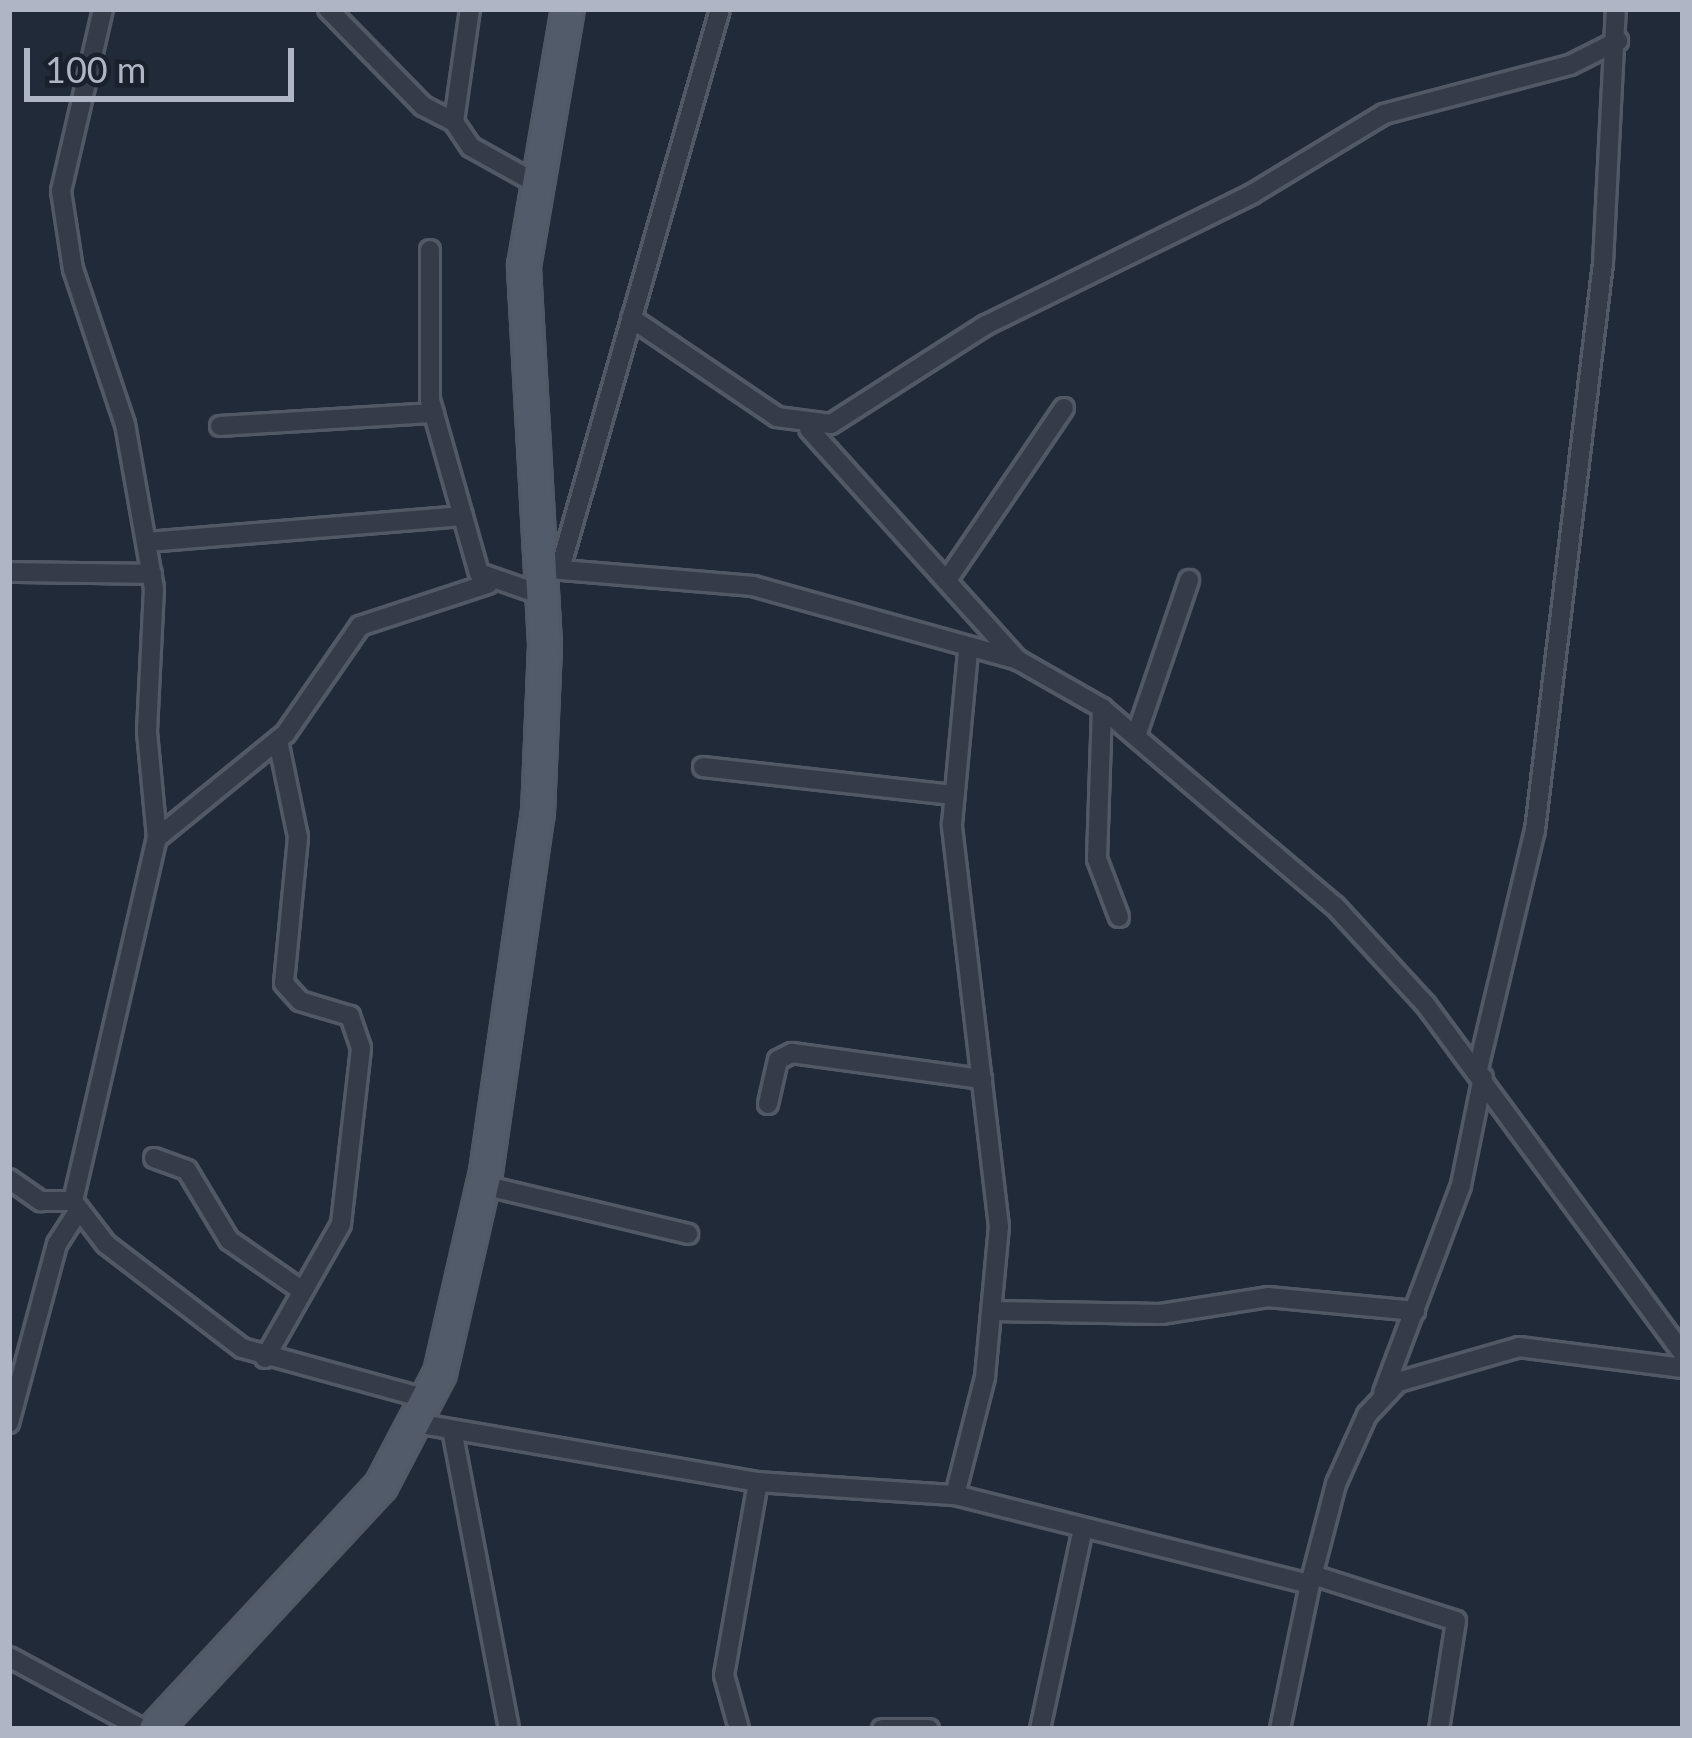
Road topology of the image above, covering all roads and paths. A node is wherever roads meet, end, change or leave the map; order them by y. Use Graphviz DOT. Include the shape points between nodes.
graph roads {
  1 [pos="103,9"];
  2 [pos="328,9"];
  3 [pos="470,9"];
  4 [pos="568,9"];
  5 [pos="720,9"];
  6 [pos="1616,9"];
  7 [pos="1618,41"];
  8 [pos="454,122"];
  9 [pos="532,181"];
  10 [pos="430,250"];
  11 [pos="631,318"];
  12 [pos="1064,408"];
  13 [pos="434,413"];
  14 [pos="220,427"];
  15 [pos="809,429"];
  16 [pos="463,516"];
  17 [pos="147,542"];
  18 [pos="9,572"];
  19 [pos="152,574"];
  20 [pos="547,577"];
  21 [pos="947,580"];
  22 [pos="1189,580"];
  23 [pos="488,584"];
  24 [pos="968,651"];
  25 [pos="1018,660"];
  26 [pos="1102,708"];
  27 [pos="1136,736"];
  28 [pos="278,740"];
  29 [pos="703,767"];
  30 [pos="954,795"];
  31 [pos="157,838"];
  32 [pos="1119,917"];
  33 [pos="1480,1073"];
  34 [pos="982,1079"];
  35 [pos="768,1104"];
  36 [pos="154,1157"];
  37 [pos="9,1179"];
  38 [pos="483,1185"];
  39 [pos="75,1208"];
  40 [pos="688,1234"];
  41 [pos="298,1288"];
  42 [pos="993,1311"];
  43 [pos="1415,1311"];
  44 [pos="1683,1354"];
  45 [pos="265,1358"];
  46 [pos="1683,1368"];
  47 [pos="1383,1393"];
  48 [pos="427,1412"];
  49 [pos="9,1423"];
  50 [pos="453,1435"];
  51 [pos="758,1482"];
  52 [pos="955,1496"];
  53 [pos="1084,1528"];
  54 [pos="1312,1580"];
  55 [pos="9,1657"];
  56 [pos="142,1729"];
  57 [pos="154,1729"];
  58 [pos="509,1729"];
  59 [pos="740,1729"];
  60 [pos="881,1729"];
  61 [pos="929,1729"];
  62 [pos="1040,1729"];
  63 [pos="1280,1729"];
  64 [pos="1439,1729"];
  1 -- 17 [label="street" via="64,160 64,236 121,406"];
  2 -- 8 [label="street" via="423,106"];
  3 -- 8 [label="street"];
  4 -- 9 [label="main road"];
  5 -- 11 [label="street"];
  6 -- 7 [label="street"];
  7 -- 15 [label="street" via="1570,65 1384,114"];
  7 -- 33 [label="street" via="1604,263 1535,830"];
  8 -- 9 [label="street" via="471,147"];
  9 -- 20 [label="main road" via="524,266"];
  10 -- 13 [label="street"];
  11 -- 15 [label="street"];
  11 -- 20 [label="street"];
  12 -- 21 [label="street"];
  13 -- 14 [label="street"];
  13 -- 16 [label="street"];
  15 -- 21 [label="street"];
  16 -- 17 [label="street"];
  16 -- 23 [label="street"];
  17 -- 19 [label="street"];
  18 -- 19 [label="street"];
  19 -- 31 [label="street"];
  20 -- 23 [label="street"];
  20 -- 24 [label="street" via="753,586"];
  20 -- 38 [label="main road" via="538,813"];
  21 -- 25 [label="street"];
  22 -- 27 [label="street"];
  23 -- 28 [label="street" via="360,626"];
  24 -- 25 [label="street"];
  24 -- 30 [label="street"];
  25 -- 26 [label="street"];
  26 -- 27 [label="street"];
  26 -- 32 [label="street" via="1097,859"];
  27 -- 33 [label="street" via="1335,907"];
  28 -- 31 [label="street"];
  28 -- 41 [label="street" via="298,837 284,983 300,1001 350,1016 361,1034 340,1224"];
  29 -- 30 [label="street"];
  30 -- 34 [label="street"];
  31 -- 39 [label="street"];
  33 -- 43 [label="street" via="1461,1186"];
  33 -- 44 [label="street"];
  34 -- 35 [label="street" via="792,1053 778,1060"];
  34 -- 42 [label="street" via="999,1180"];
  36 -- 41 [label="street" via="187,1170 229,1240"];
  37 -- 39 [label="street" via="41,1201"];
  38 -- 40 [label="street"];
  38 -- 48 [label="main road"];
  39 -- 45 [label="street" via="148,1281"];
  39 -- 49 [label="street" via="57,1244"];
  41 -- 45 [label="street"];
  42 -- 43 [label="street" via="1161,1313 1268,1297"];
  42 -- 52 [label="street"];
  43 -- 47 [label="street"];
  45 -- 48 [label="street"];
  46 -- 47 [label="street" via="1519,1347 1431,1366"];
  47 -- 54 [label="street" via="1336,1484"];
  48 -- 50 [label="street"];
  48 -- 57 [label="main road" via="341,1535"];
  50 -- 51 [label="street"];
  50 -- 58 [label="street"];
  51 -- 52 [label="street"];
  51 -- 59 [label="street" via="724,1675"];
  52 -- 53 [label="street"];
  53 -- 54 [label="street"];
  53 -- 62 [label="street"];
  54 -- 63 [label="street"];
  54 -- 64 [label="street" via="1456,1621"];
  55 -- 56 [label="street"];
  60 -- 61 [label="street"];
}
